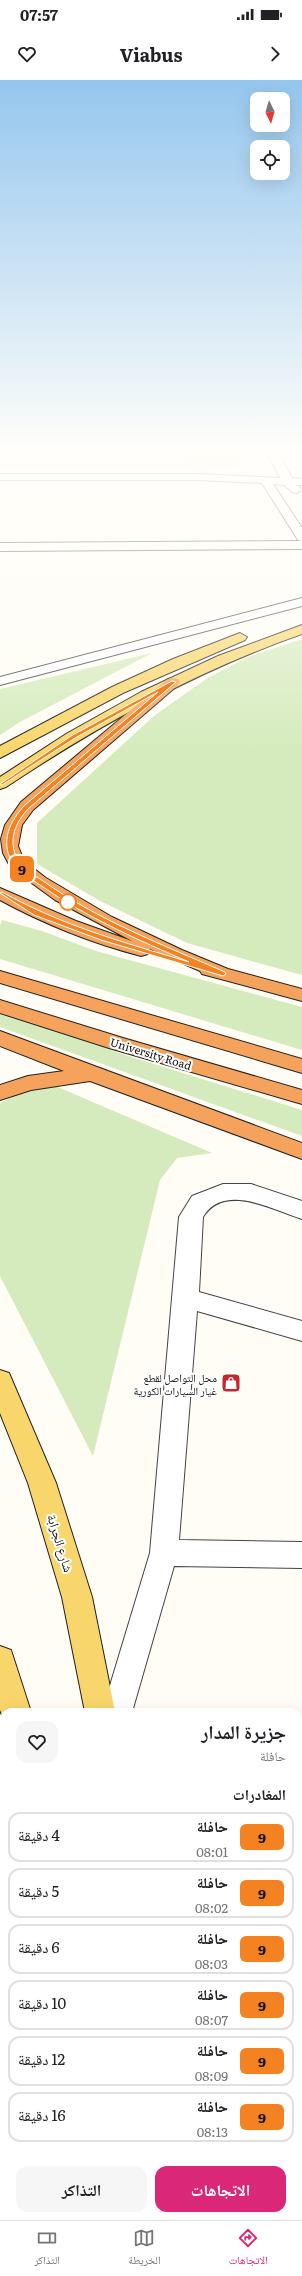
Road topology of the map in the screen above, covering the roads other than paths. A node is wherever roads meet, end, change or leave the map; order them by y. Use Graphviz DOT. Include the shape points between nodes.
graph roads {
  1 [pos="302,602"];
  2 [pos="302,617"];
  3 [pos="302,629"];
  4 [pos="0,681"];
  5 [pos="173,682"];
  6 [pos="0,753"];
  7 [pos="0,784"];
  8 [pos="0,893"];
  9 [pos="223,974"];
  10 [pos="0,977"];
  11 [pos="302,995"];
  12 [pos="0,1006"];
  13 [pos="0,1038"];
  14 [pos="302,1066"];
  15 [pos="92,1074"];
  16 [pos="0,1093"];
  17 [pos="302,1097"];
  18 [pos="302,1151"];
  19 [pos="302,1210"];
  20 [pos="186,1298"];
  21 [pos="302,1331"];
  22 [pos="0,1381"];
  23 [pos="164,1553"];
  24 [pos="302,1555"];
  25 [pos="0,1661"];
  26 [pos="15,1708"];
  27 [pos="99,1708"];
  28 [pos="118,1708"];
  1 -- 4 [label="street"];
  2 -- 6 [label="main road" via="198,653 37,731"];
  3 -- 5 [label="main road"];
  5 -- 7 [label="main road" via="73,737"];
  5 -- 9 [label="highway" via="27,806 11,828 9,844 15,861 25,872 66,900 141,938"];
  8 -- 9 [label="highway" via="36,913 104,939"];
  9 -- 11 [label="highway"];
  10 -- 14 [label="highway"];
  12 -- 17 [label="highway, University Road"];
  13 -- 15 [label="highway"];
  15 -- 16 [label="highway" via="28,1083"];
  15 -- 18 [label="highway"];
  19 -- 20 [label="street" via="251,1192 223,1192 200,1202 191,1217"];
  20 -- 21 [label="street"];
  20 -- 23 [label="street"];
  22 -- 27 [label="main road, شارع الجرابة" via="42,1483 78,1597"];
  23 -- 24 [label="street"];
  23 -- 28 [label="street"];
  25 -- 26 [label="main road"];
}
